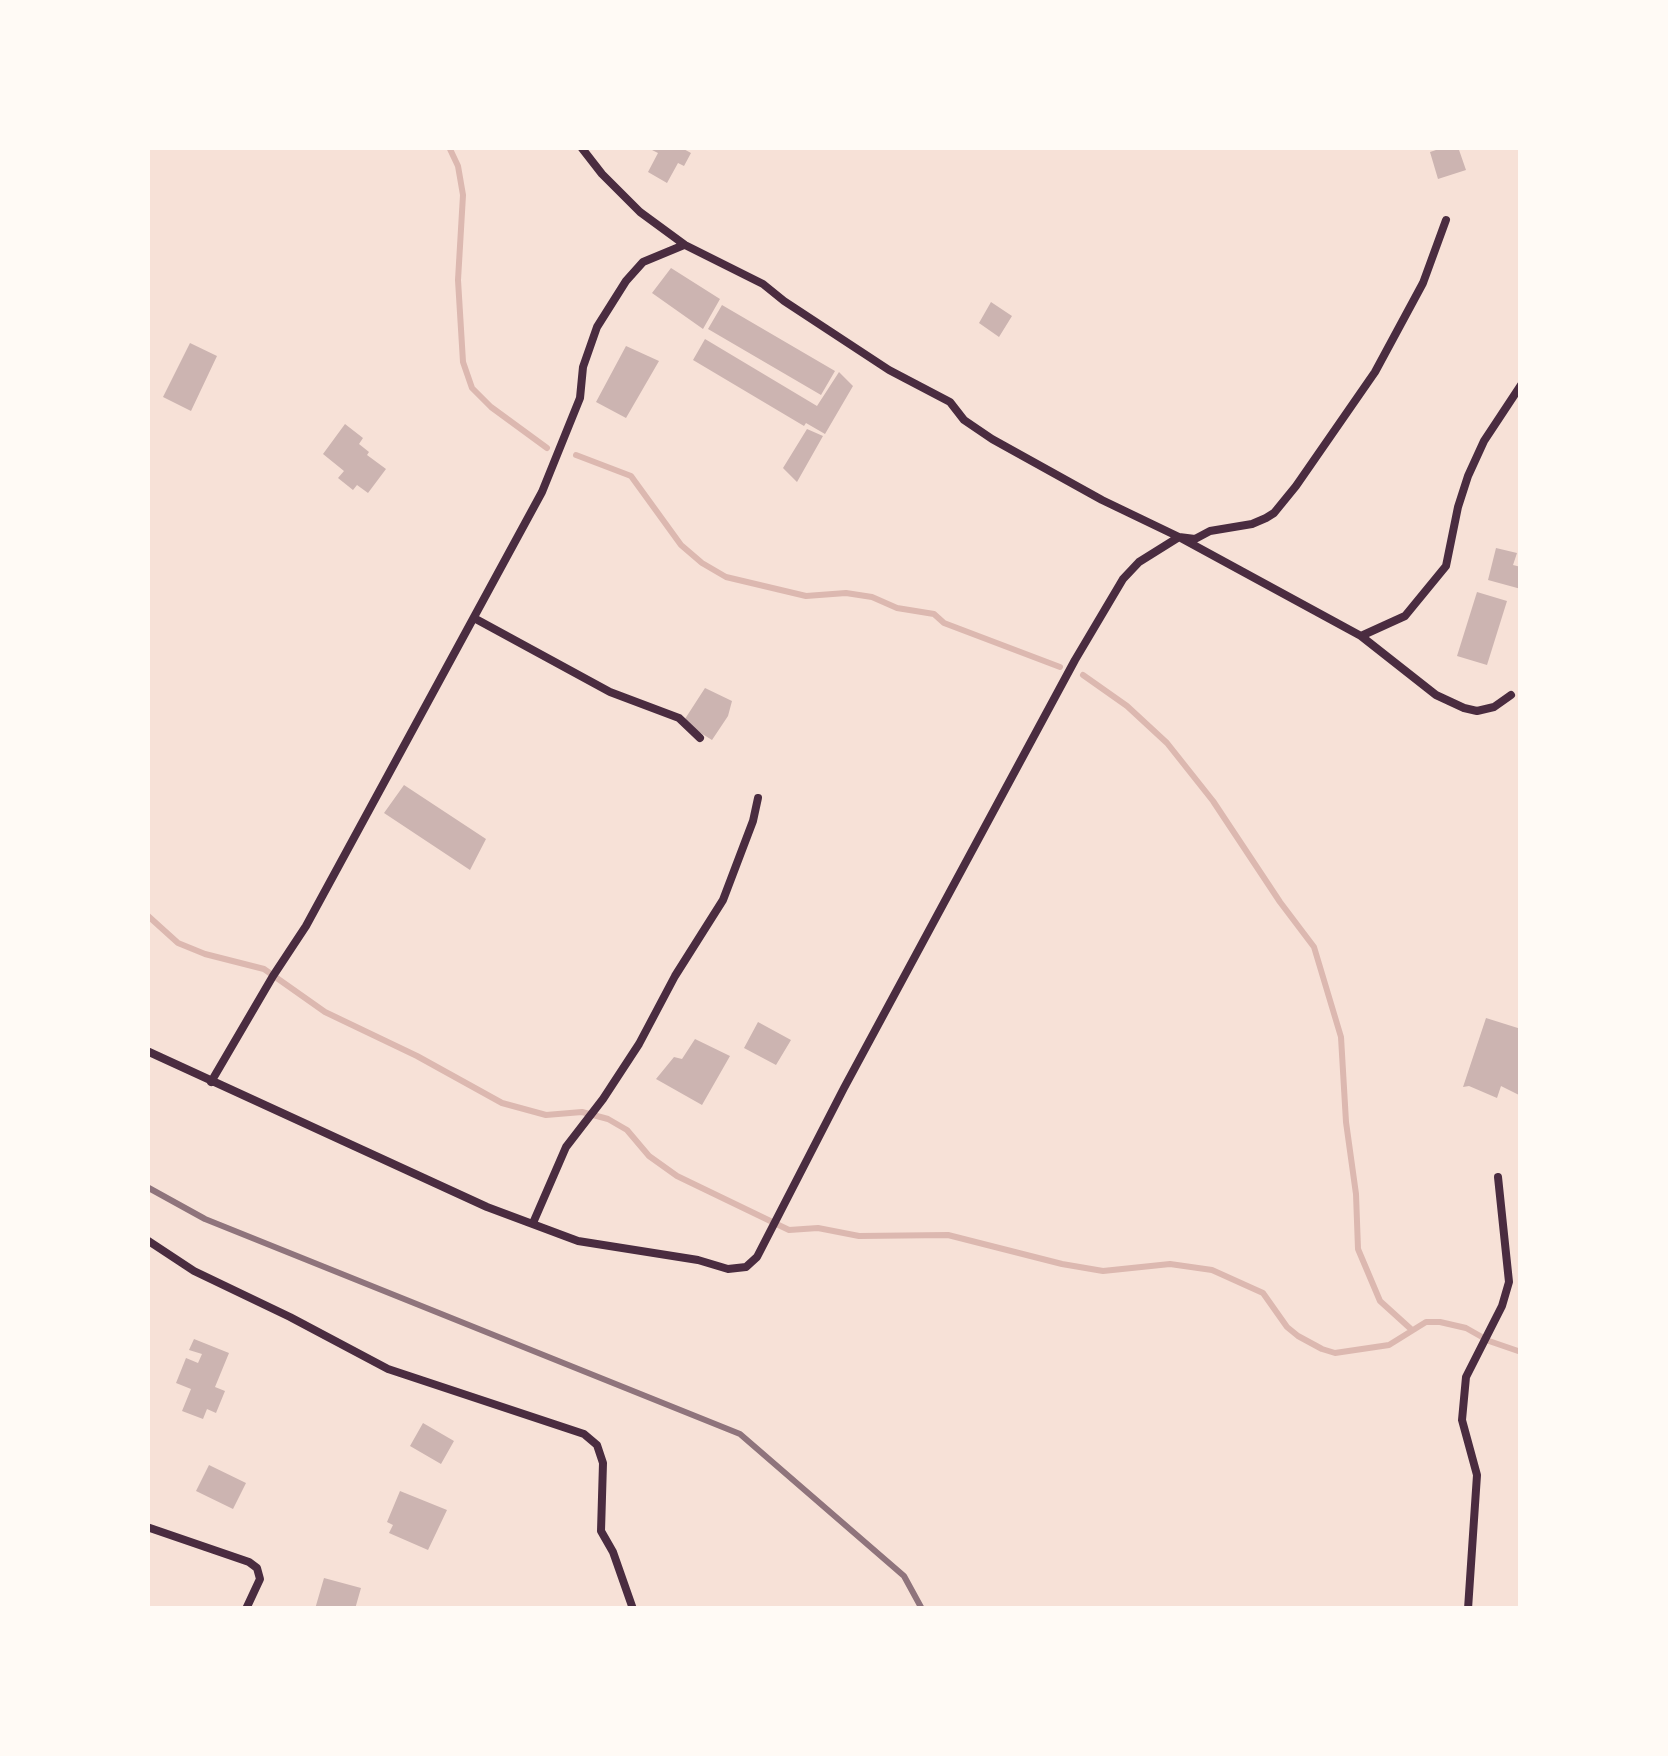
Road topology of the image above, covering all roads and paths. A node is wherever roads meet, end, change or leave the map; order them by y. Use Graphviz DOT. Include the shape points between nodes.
graph roads {
  1 [pos="581,147"];
  2 [pos="1446,220"];
  3 [pos="685,245"];
  4 [pos="1521,385"];
  5 [pos="1179,537"];
  6 [pos="474,618"];
  7 [pos="1361,636"];
  8 [pos="1511,695"];
  9 [pos="700,738"];
  10 [pos="758,798"];
  11 [pos="147,1051"];
  12 [pos="211,1082"];
  13 [pos="1498,1177"];
  14 [pos="533,1223"];
  15 [pos="147,1240"];
  16 [pos="147,1527"];
  17 [pos="245,1609"];
  18 [pos="633,1609"];
  19 [pos="1468,1609"];
  1 -- 3 [label="street" via="640,212"];
  2 -- 5 [label="street" via="1375,372 1281,504 1252,524"];
  3 -- 5 [label="street" via="763,284 950,402 992,439"];
  3 -- 6 [label="street" via="643,262 597,327 556,462"];
  4 -- 7 [label="street" via="1468,476 1447,566 1405,616"];
  5 -- 7 [label="street"];
  5 -- 14 [label="street" via="1123,579 1075,660 757,1257 728,1269 578,1240"];
  6 -- 9 [label="street" via="610,692 679,718"];
  6 -- 12 [label="street"];
  7 -- 8 [label="street" via="1464,708 1494,707"];
  10 -- 14 [label="street" via="723,900 639,1044 566,1147"];
  11 -- 12 [label="street"];
  12 -- 14 [label="street"];
  13 -- 19 [label="street" via="1509,1282 1466,1378 1462,1420 1477,1474"];
  15 -- 18 [label="street" via="388,1369 584,1434 603,1463 601,1531"];
  16 -- 17 [label="street" via="257,1568 260,1580"];
}
